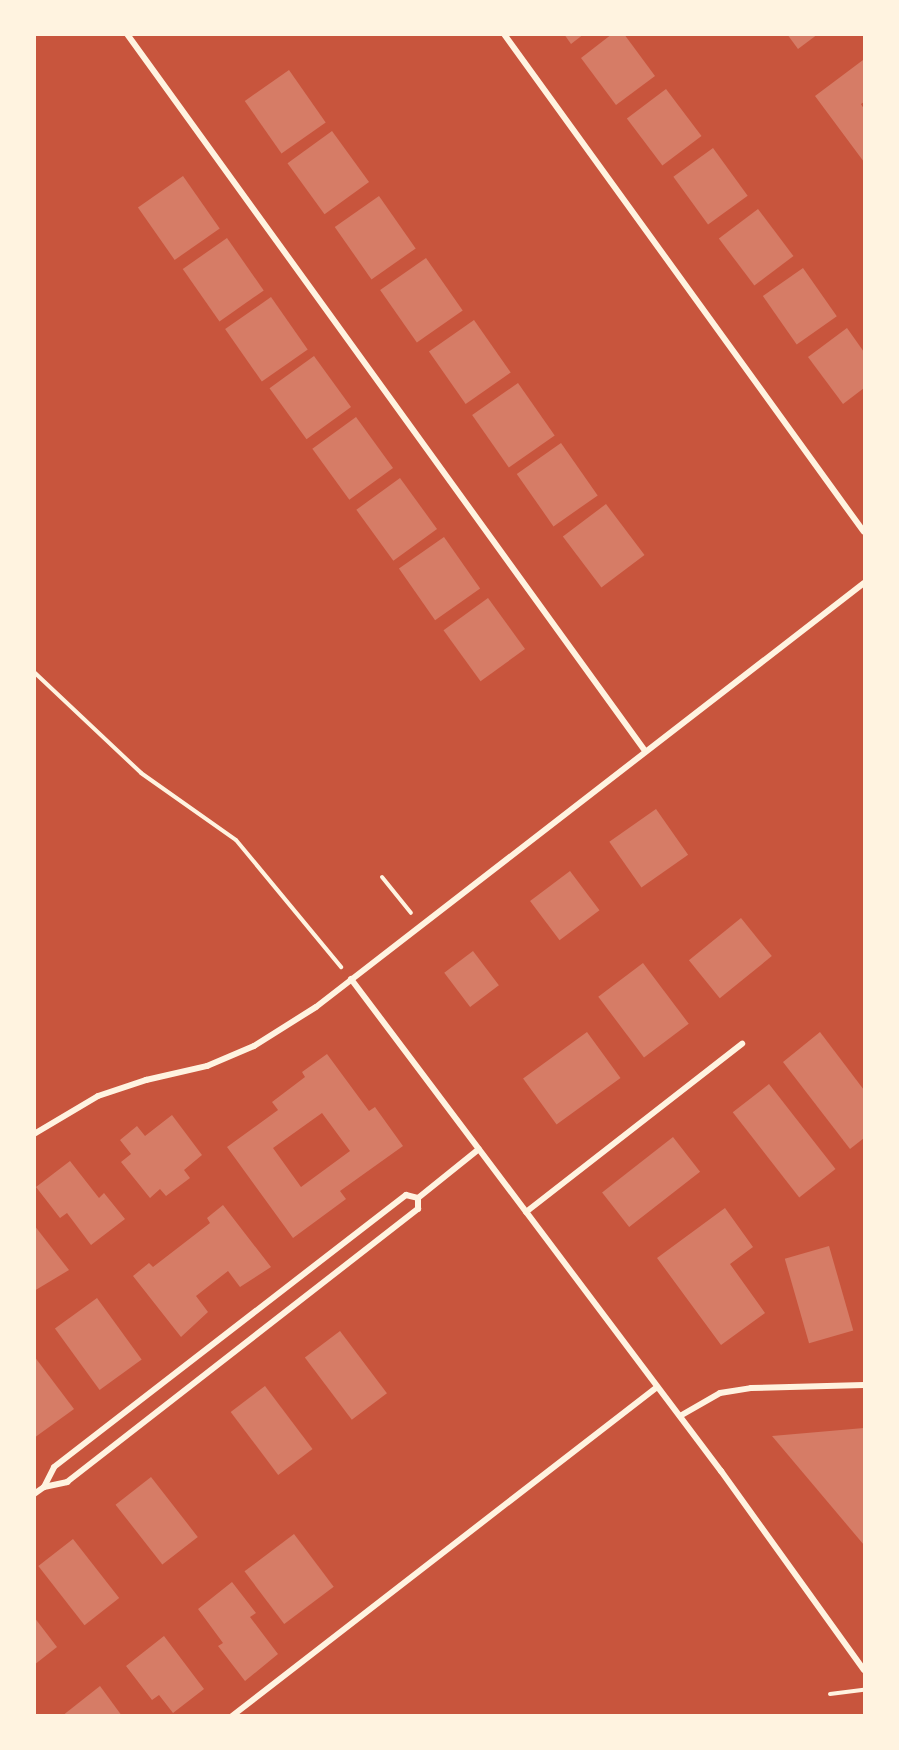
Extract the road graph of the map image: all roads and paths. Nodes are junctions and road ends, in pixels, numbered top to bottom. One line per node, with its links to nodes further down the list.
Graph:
1 (127, 34): 6 (street)
2 (504, 34): 3 (street)
3 (864, 532)
4 (864, 583): 6 (street)
5 (34, 672): 9 (path)
6 (645, 751): 8 (street)
7 (382, 877): 8 (path)
8 (421, 925): 9 (street)
9 (351, 979): 11 (street); 12 (street)
10 (742, 1044): 14 (street)
11 (34, 1134)
12 (479, 1149): 13 (street); 14 (street)
13 (418, 1198): 18 (street); 18 (street)
14 (526, 1212): 16 (street)
15 (864, 1385): 17 (street)
16 (657, 1387): 17 (street); 23 (street)
17 (680, 1416): 20 (street)
18 (44, 1487): 19 (street)
19 (34, 1494)
20 (864, 1670)
21 (864, 1690): 22 (path)
22 (830, 1694)
23 (232, 1716)

